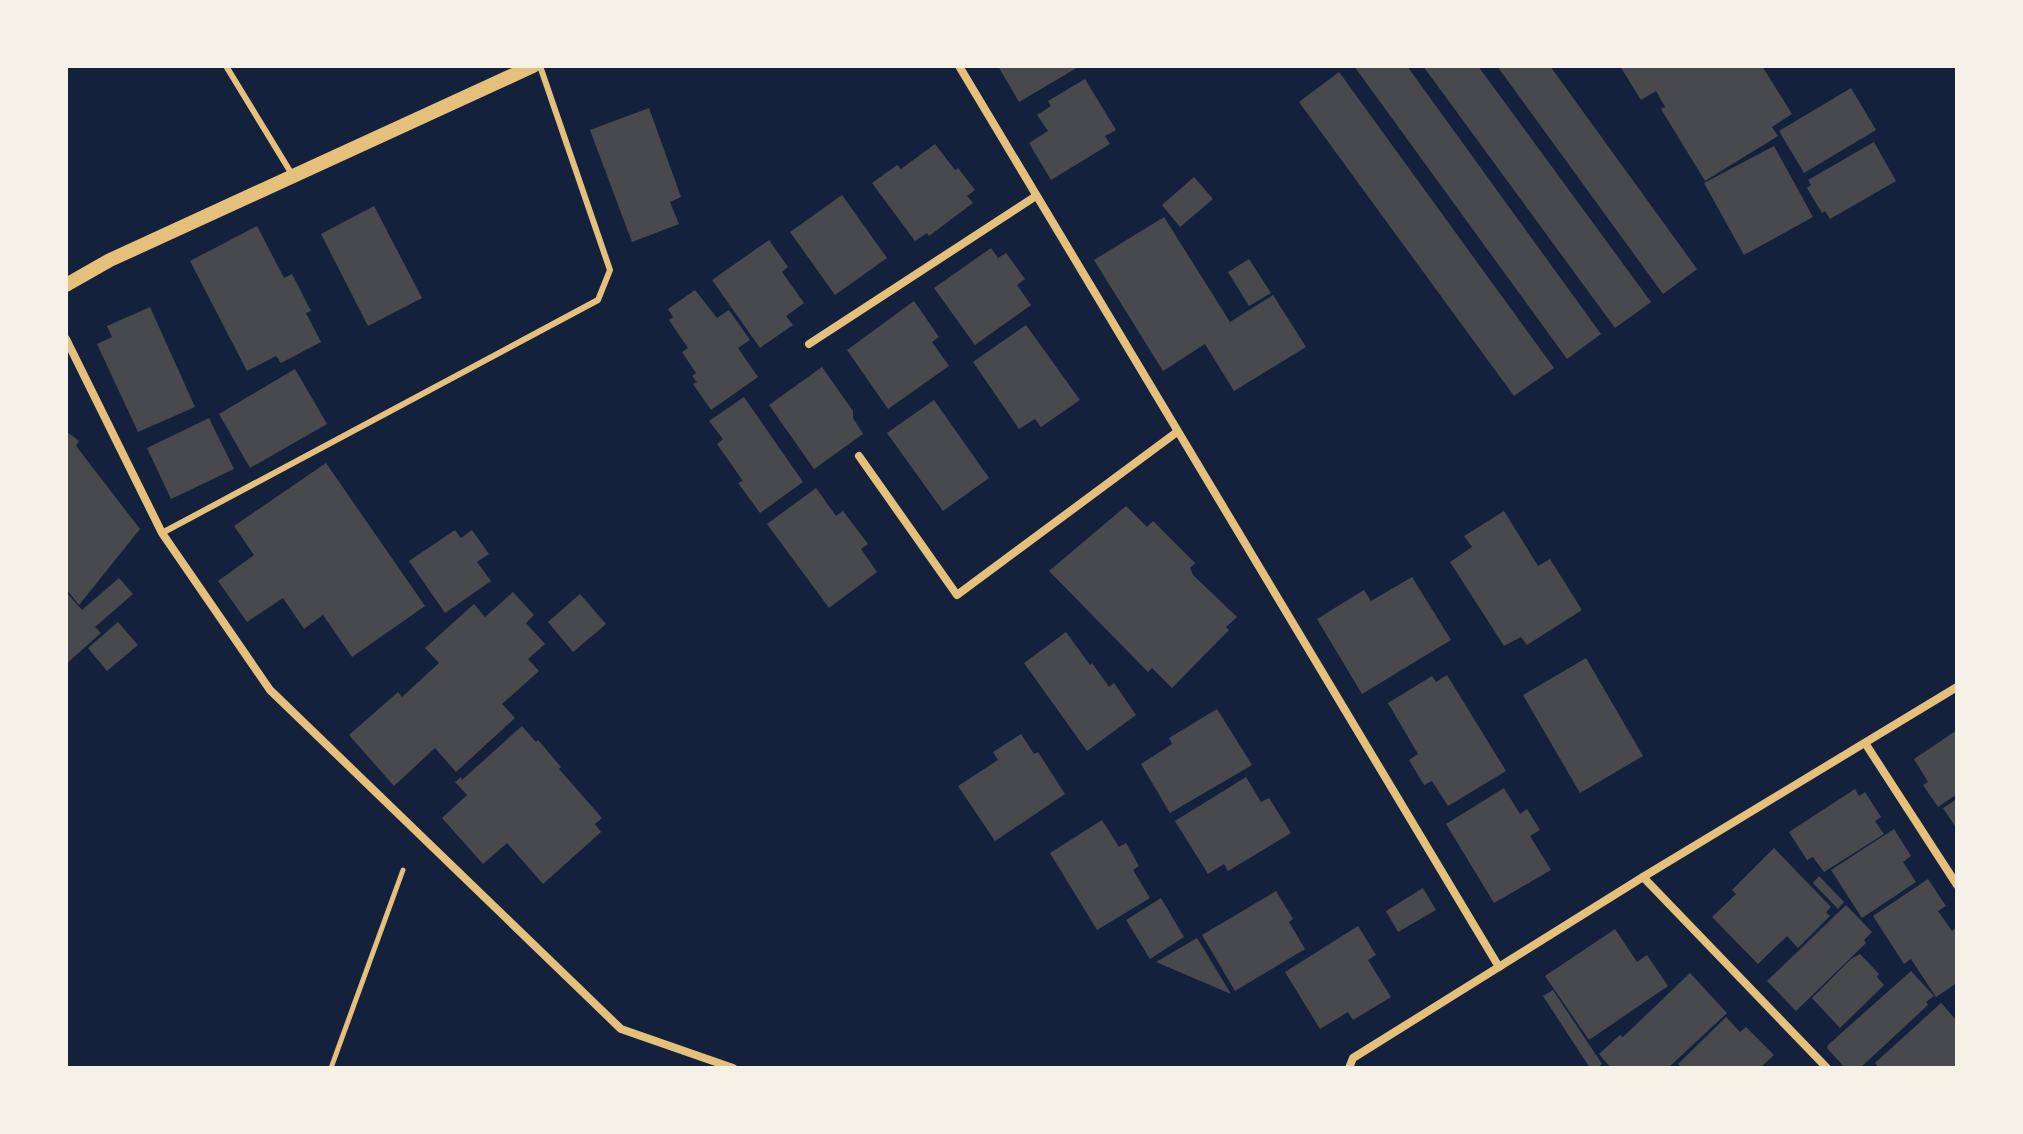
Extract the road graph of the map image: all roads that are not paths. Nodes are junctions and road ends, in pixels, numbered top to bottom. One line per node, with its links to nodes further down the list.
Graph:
1 (226, 66): 5 (lane)
2 (533, 66): 5 (street)
3 (540, 66): 12 (lane)
4 (959, 66): 6 (street)
5 (293, 176): 7 (street)
6 (1036, 196): 9 (street); 10 (street)
7 (66, 285)
8 (66, 339): 12 (street)
9 (809, 344)
10 (1177, 432): 11 (street); 17 (street)
11 (859, 456)
12 (162, 533): 18 (street)
13 (1957, 687): 14 (street)
14 (1865, 743): 15 (street); 16 (street)
15 (1643, 877): 17 (street); 20 (street)
16 (1957, 885)
17 (1499, 967): 19 (street)
18 (733, 1068)
19 (1349, 1068)
20 (1827, 1068)

